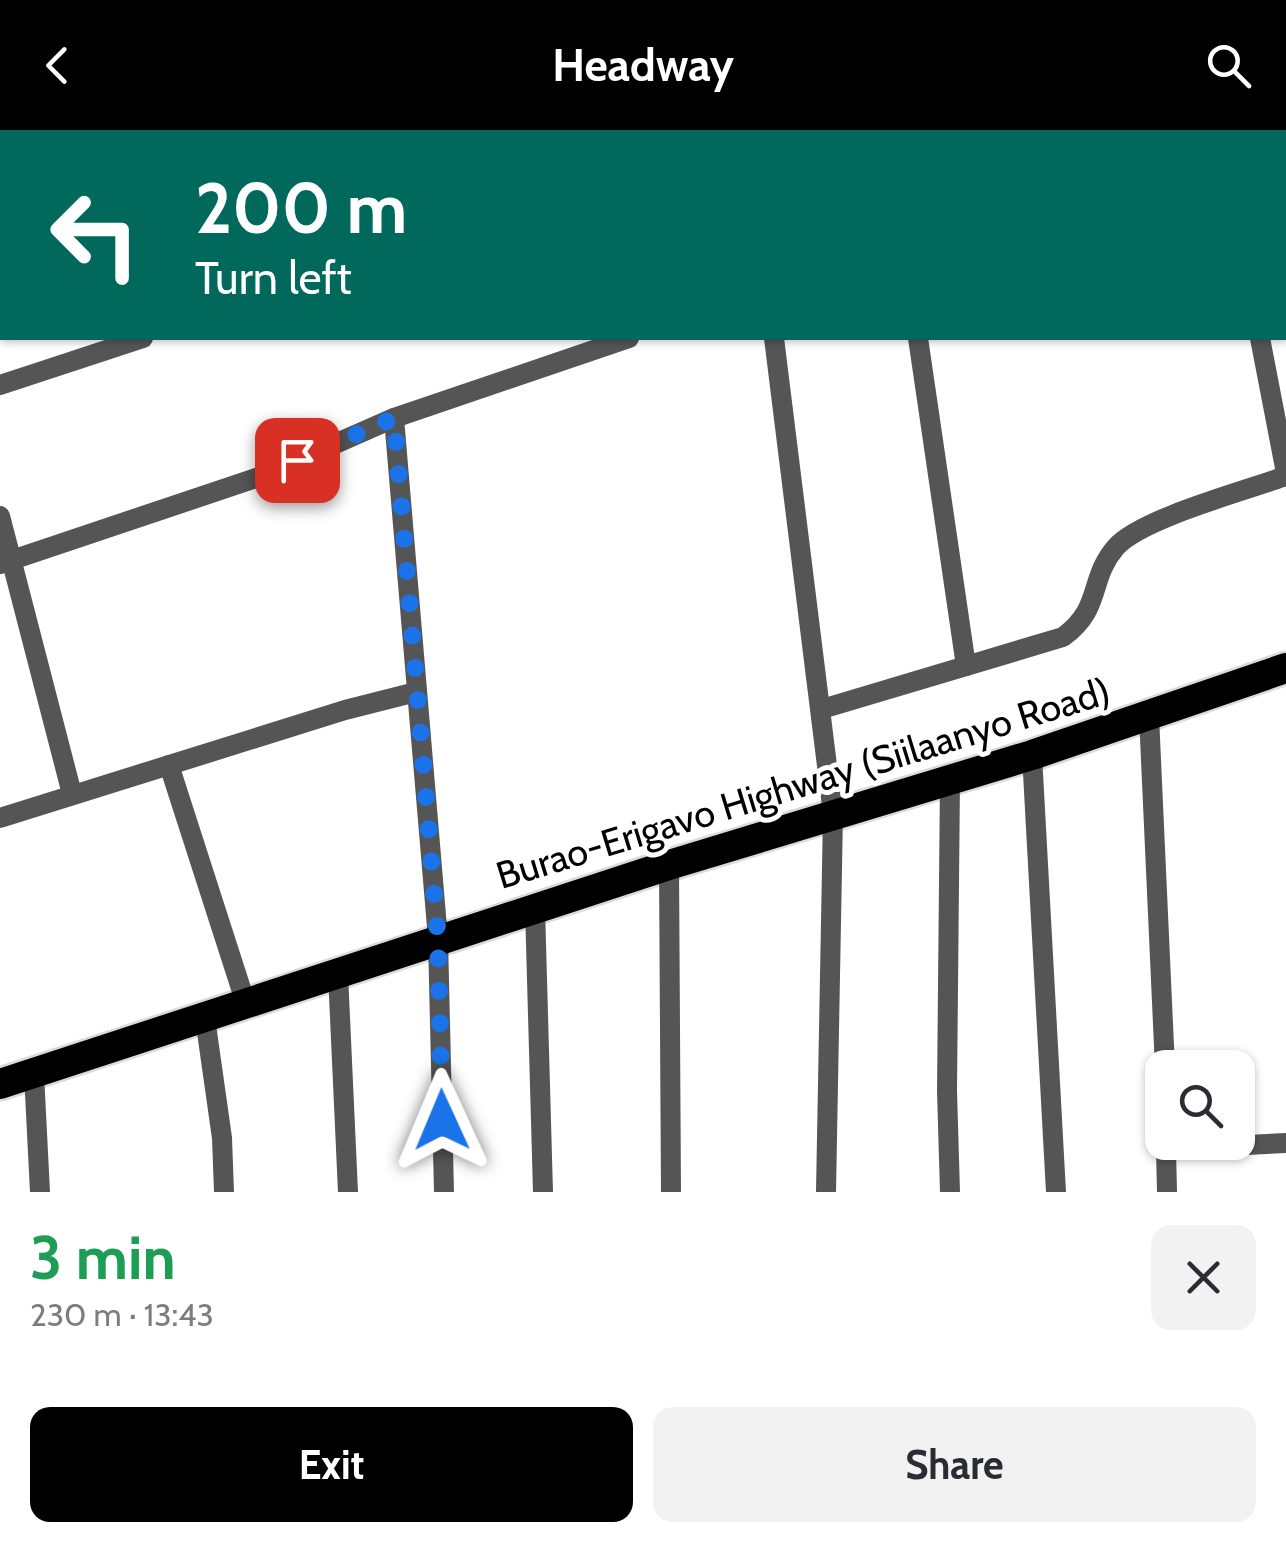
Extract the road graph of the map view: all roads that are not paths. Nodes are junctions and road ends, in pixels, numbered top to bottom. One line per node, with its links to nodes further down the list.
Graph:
1 (137, 340): 6 (street)
2 (623, 340): 7 (street)
3 (774, 340): 14 (street)
4 (918, 340): 11 (street)
5 (1260, 340): 8 (street)
6 (0, 385)
7 (394, 418): 10 (street); 13 (street)
8 (1286, 474): 11 (street)
9 (0, 516): 10 (street)
10 (6, 562): 19 (street)
11 (966, 666): 14 (street)
12 (1286, 668): 15 (highway, Burao-Erigavo Highway (Siilaanyo Road))
13 (416, 692): 17 (street); 24 (street)
14 (822, 709): 20 (street)
15 (1149, 716): 16 (highway, Burao-Erigavo Highway (Siilaanyo Road)); 28 (street)
16 (1032, 755): 18 (highway, Burao-Erigavo Highway (Siilaanyo Road)); 42 (street)
17 (169, 765): 19 (street); 26 (street)
18 (950, 778): 20 (highway, Burao-Erigavo Highway (Siilaanyo Road)); 41 (street)
19 (72, 794): 21 (street)
20 (832, 814): 22 (highway, Burao-Erigavo Highway (Siilaanyo Road)); 40 (street)
21 (0, 818)
22 (669, 865): 23 (highway, Burao-Erigavo Highway (Siilaanyo Road)); 39 (street)
23 (535, 908): 24 (highway, Burao-Erigavo Highway (Siilaanyo Road)); 38 (street)
24 (438, 939): 25 (highway, Burao-Erigavo Highway (Siilaanyo Road)); 37 (street)
25 (338, 974): 26 (highway, Burao-Erigavo Highway (Siilaanyo Road)); 36 (street)
26 (246, 1004): 27 (highway, Burao-Erigavo Highway (Siilaanyo Road))
27 (205, 1018): 29 (highway, Burao-Erigavo Highway (Siilaanyo Road)); 35 (street)
28 (1165, 1050)
29 (34, 1074): 30 (highway, Burao-Erigavo Highway (Siilaanyo Road)); 34 (street)
30 (0, 1084)
31 (1286, 1143): 32 (street)
32 (1255, 1144)
33 (1166, 1160): 43 (street)
34 (40, 1192)
35 (224, 1192)
36 (348, 1192)
37 (444, 1192)
38 (542, 1192)
39 (670, 1192)
40 (826, 1192)
41 (950, 1192)
42 (1056, 1192)
43 (1167, 1192)

